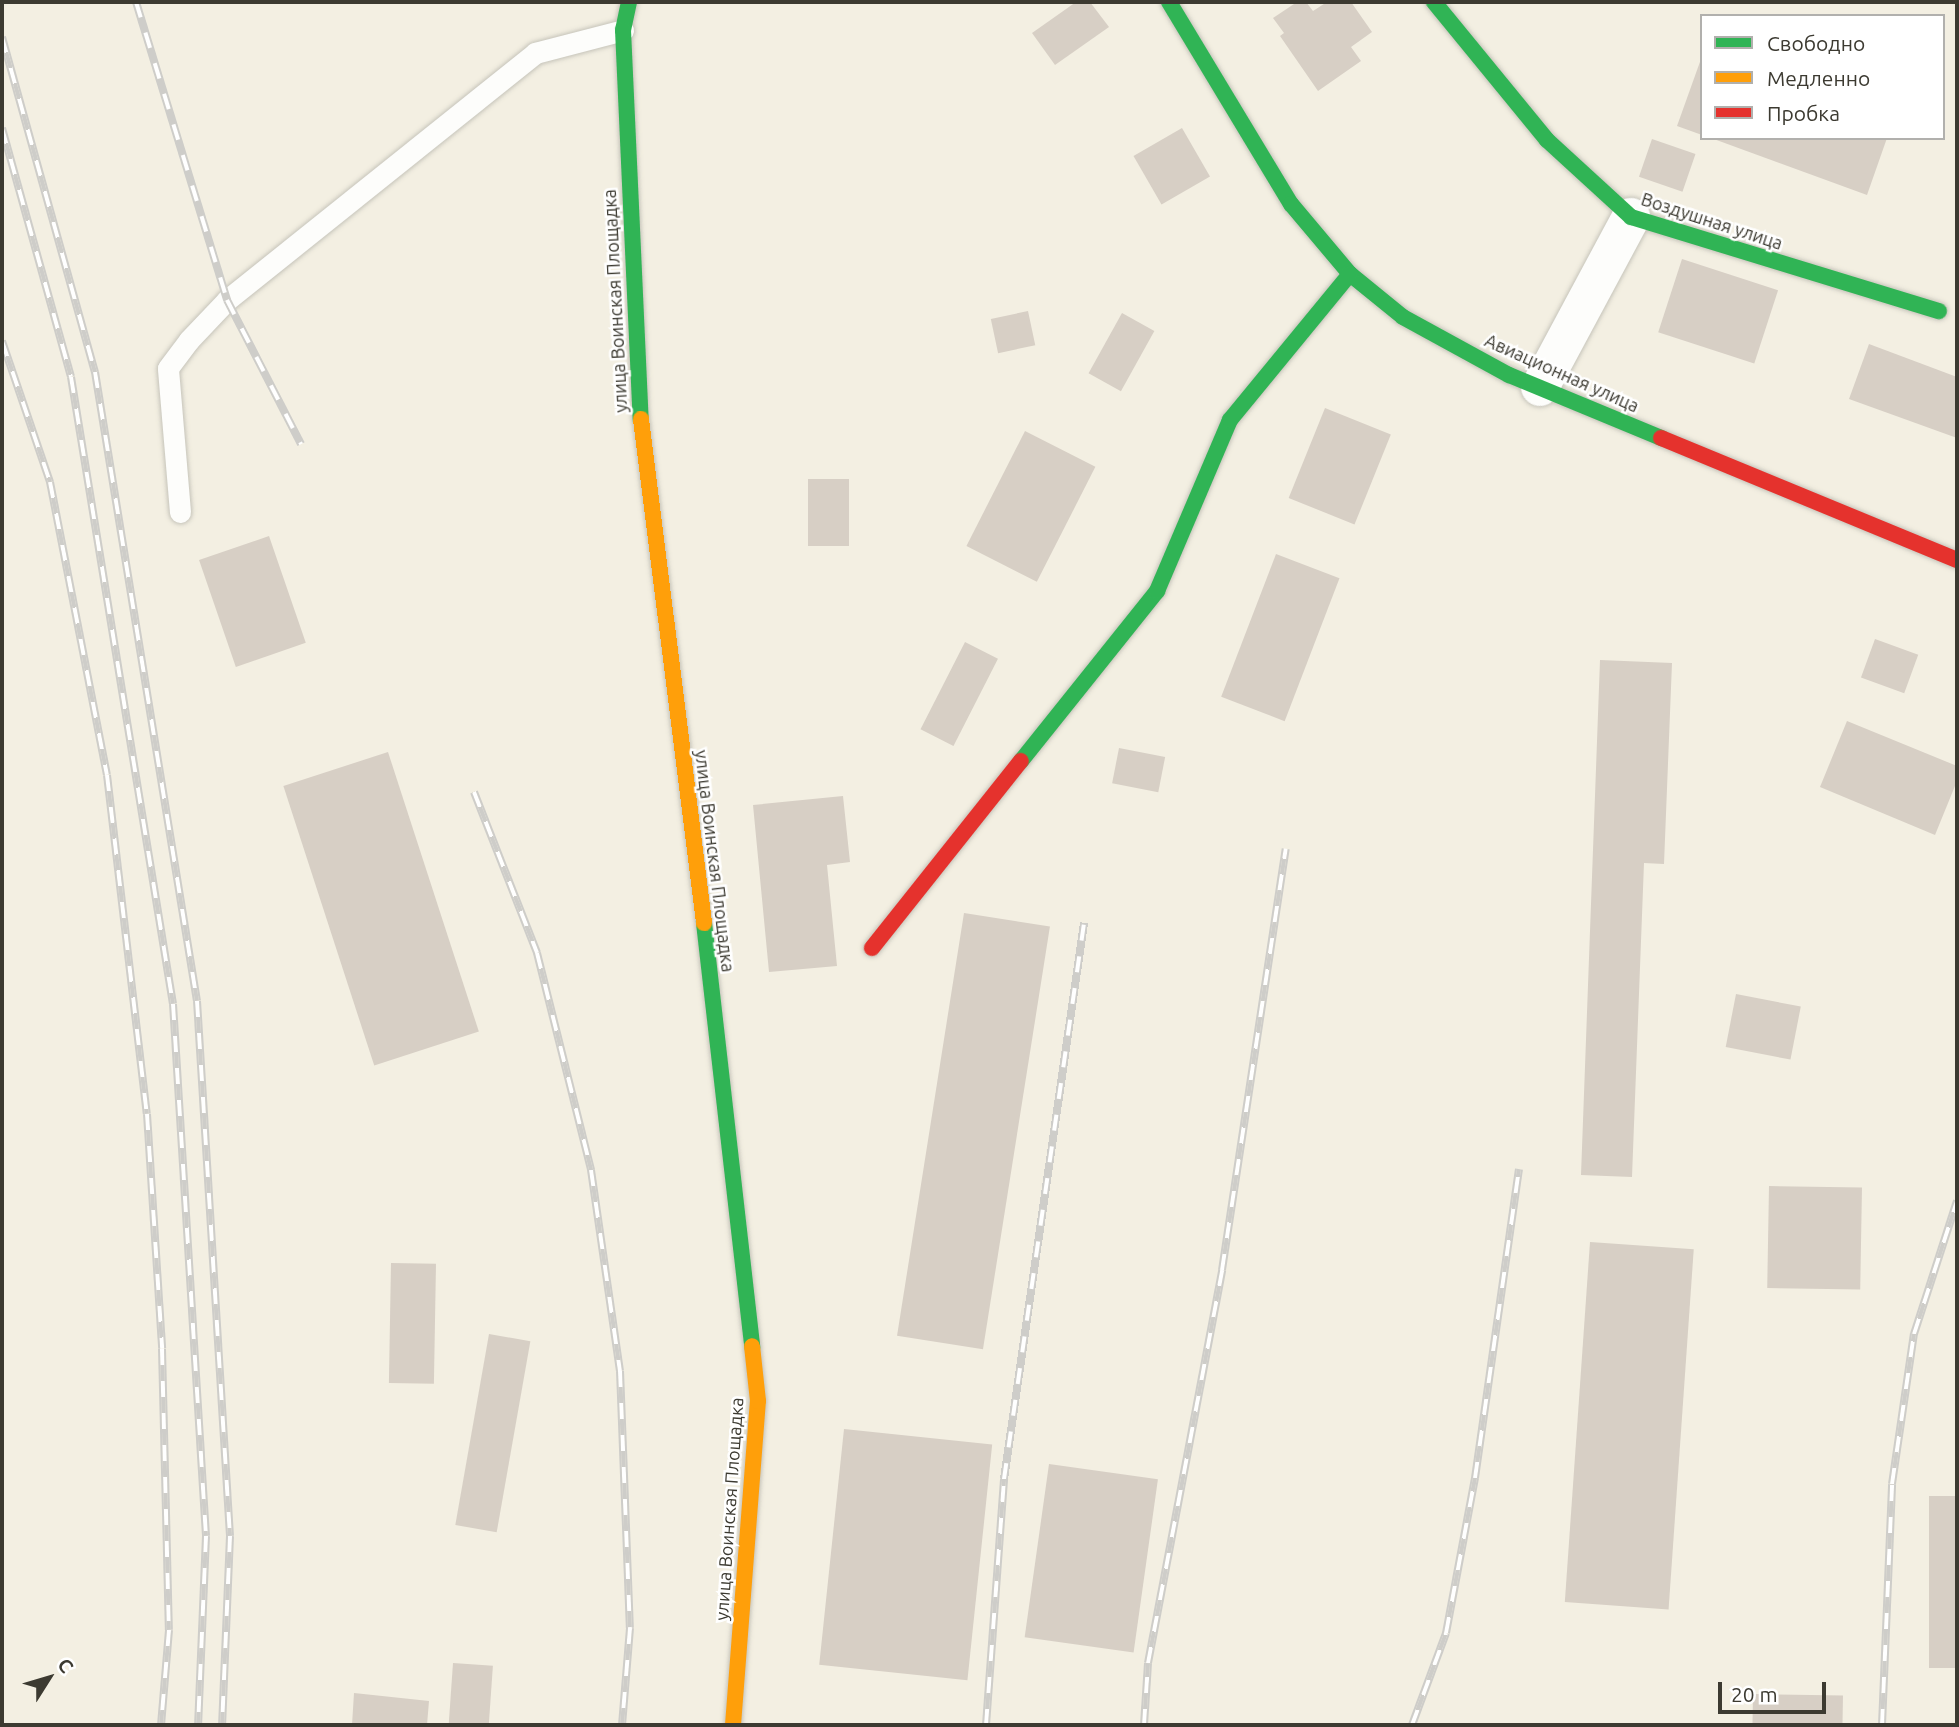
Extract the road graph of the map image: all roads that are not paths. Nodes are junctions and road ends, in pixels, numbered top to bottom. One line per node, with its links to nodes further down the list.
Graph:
1 (629, 2): 4 (street, улица Воинская Площадка)
2 (1169, 2): 6 (street, Авиационная улица)
3 (1434, 2): 5 (street, Воздушная улица)
4 (623, 30): 9 (lane); 12 (street, улица Воинская Площадка)
5 (1631, 217): 7 (street, Воздушная улица); 8 (street)
6 (1350, 274): 8 (street, Авиационная улица); 11 (street)
7 (1939, 311)
8 (1540, 387): 10 (street, Авиационная улица)
9 (180, 512)
10 (1957, 560)
11 (872, 948)
12 (733, 1725)

